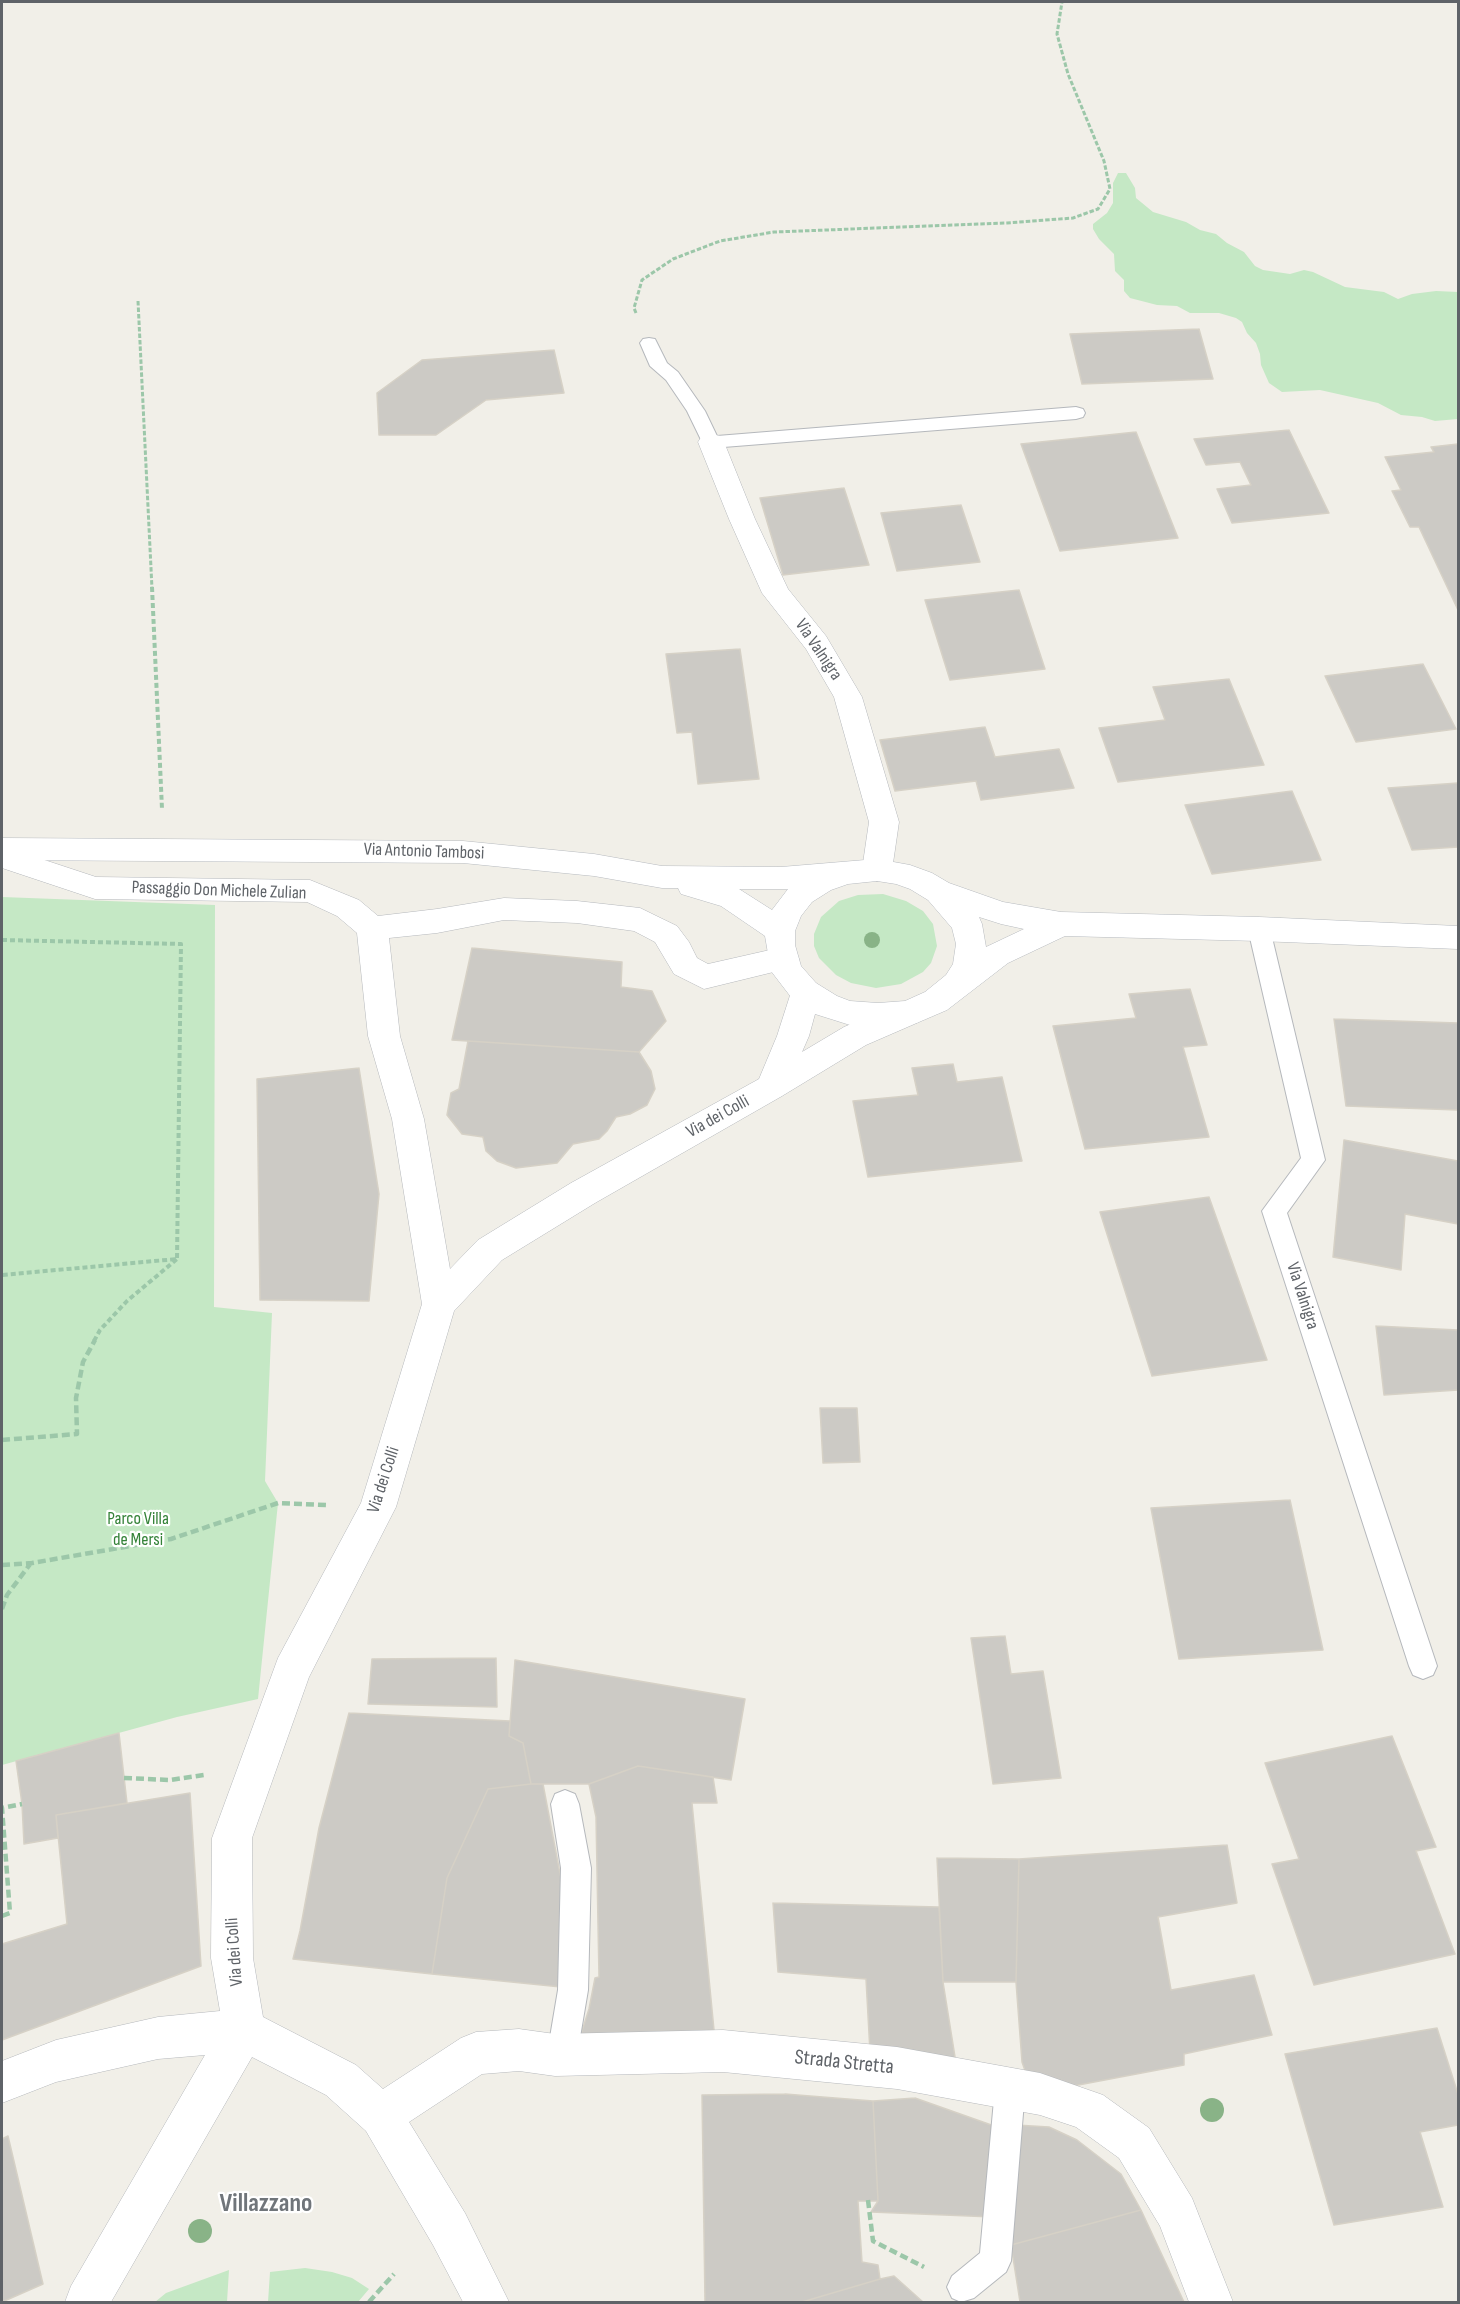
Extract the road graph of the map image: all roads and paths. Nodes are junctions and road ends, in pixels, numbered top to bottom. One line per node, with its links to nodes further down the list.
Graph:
1 (1062, 2): 3 (path)
2 (138, 301): 7 (path)
3 (649, 343): 5 (lane, Via Valnigra)
4 (1076, 413): 5 (lane)
5 (711, 442): 9 (street, Via Valnigra)
6 (2, 849): 7 (street, Via Antonio Tambosi)
7 (163, 849): 11 (street, Via Antonio Tambosi)
8 (2, 857): 14 (street, Passaggio Don Michele Zulian)
9 (877, 870): 10 (street); 12 (street)
10 (846, 873): 11 (street, Via Antonio Tambosi); 18 (street)
11 (662, 877): 18 (street)
12 (939, 892): 13 (street); 19 (street)
13 (1061, 924): 15 (street); 19 (street)
14 (372, 928): 18 (street); 25 (street)
15 (1258, 929): 16 (street); 31 (lane, Via Valnigra)
16 (1458, 938)
17 (2, 940): 23 (path)
18 (782, 945): 20 (street)
19 (957, 983): 21 (street)
20 (806, 992): 21 (street); 22 (street, Via dei Colli)
21 (908, 1012): 22 (street, Via dei Colli)
22 (771, 1087): 25 (street, Via dei Colli)
23 (177, 1259): 24 (path); 26 (path)
24 (2, 1275)
25 (440, 1304): 27 (street, Via dei Colli)
26 (2, 1440)
27 (378, 1507): 28 (path); 37 (street, Via dei Colli)
28 (32, 1563): 29 (path); 30 (path)
29 (2, 1565)
30 (2, 1609)
31 (1423, 1666)
32 (124, 1778): 33 (path)
33 (187, 1778)
34 (22, 1804): 36 (path)
35 (565, 1804): 38 (lane)
36 (2, 1916)
37 (244, 2030): 39 (street); 41 (street); 45 (street)
38 (562, 2055): 40 (street, Strada Stretta); 41 (street, Strada Stretta)
39 (2, 2082)
40 (1010, 2089): 44 (lane); 48 (street, Strada Stretta)
41 (381, 2116): 47 (street)
42 (868, 2200): 44 (path)
43 (394, 2274): 46 (path)
44 (963, 2287)
45 (87, 2302)
46 (369, 2302)
47 (487, 2302)
48 (1211, 2302)

